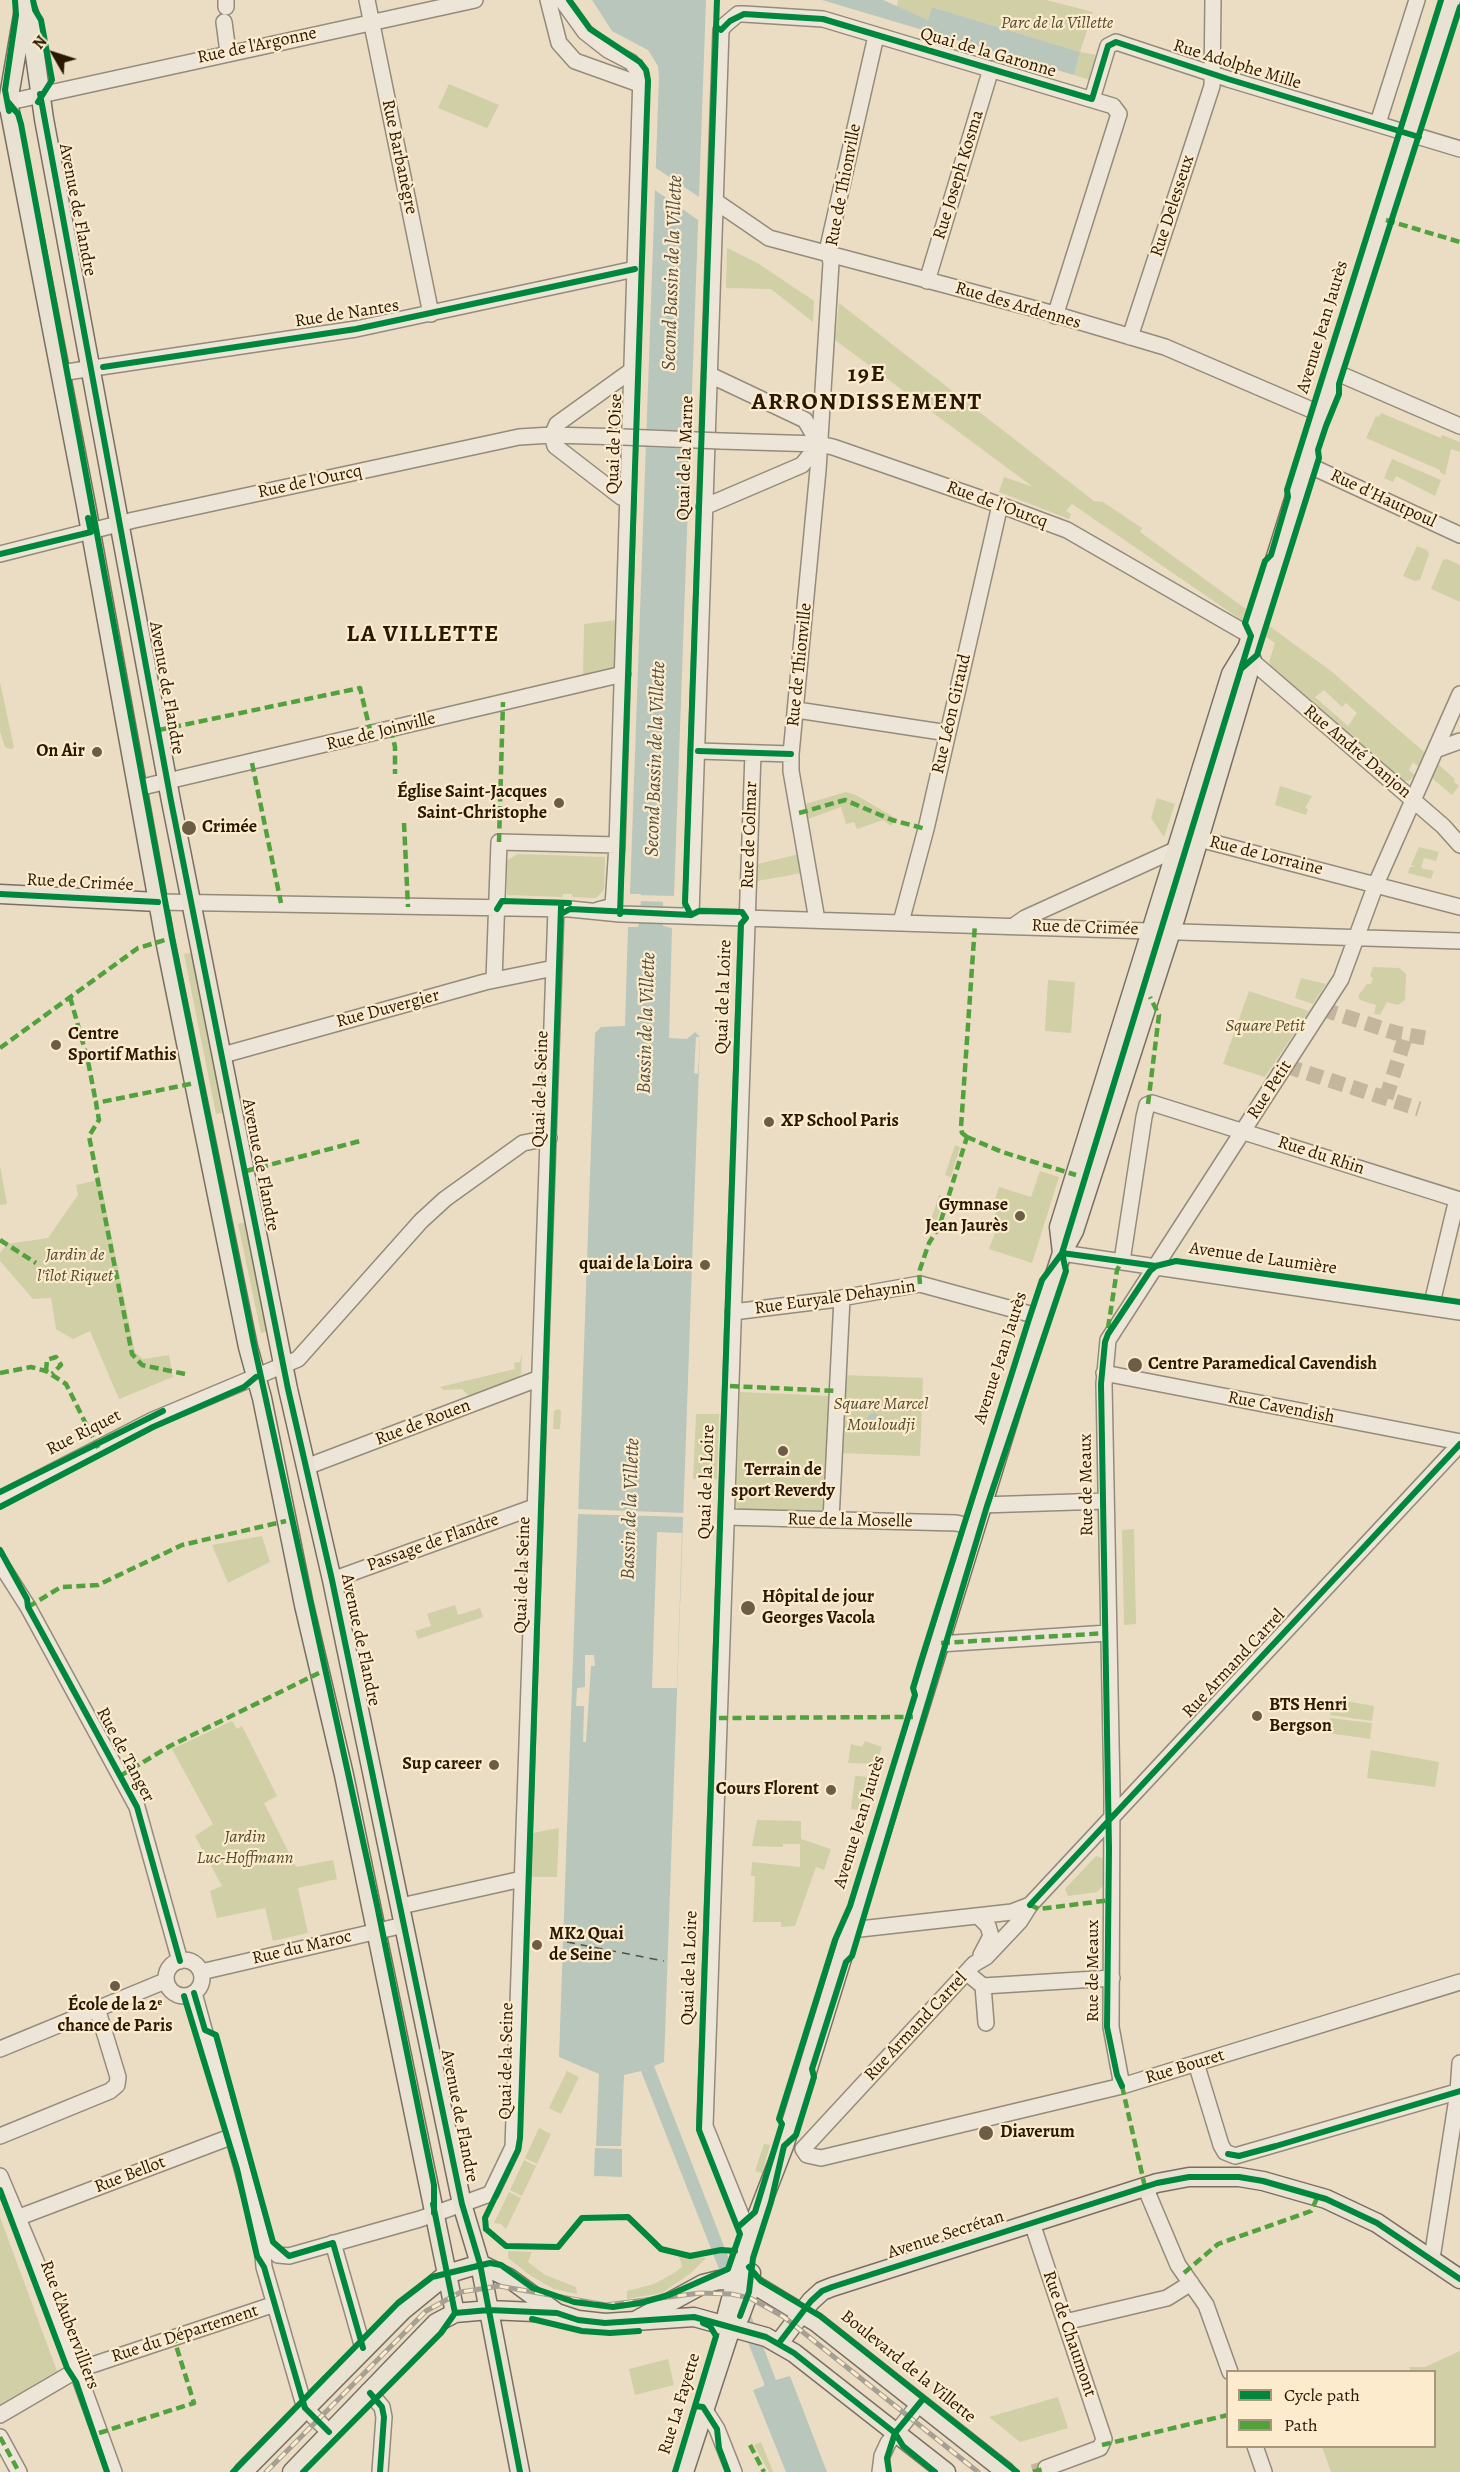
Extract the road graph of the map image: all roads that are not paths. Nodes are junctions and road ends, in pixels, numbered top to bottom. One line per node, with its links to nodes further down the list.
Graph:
1 (366, 0): 10 (street, Rue Barbanègre)
2 (475, 0): 10 (street, Rue de l'Argonne)
3 (548, 0): 16 (street)
4 (562, 0): 16 (street)
5 (1213, 0): 15 (street, Rue Delesseux)
6 (1416, 0): 20 (street)
7 (1451, 0): 21 (main road, Avenue Jean Jaurès)
8 (25, 1): 17 (main road, Avenue de Flandre); 19 (main road, Avenue de Flandre)
9 (225, 10): 13 (street)
10 (371, 21): 13 (street, Rue de l'Argonne); 27 (street, Rue Barbanègre)
11 (721, 30): 12 (street, Quai de la Garonne); 23 (street, Quai de la Marne)
12 (876, 36): 14 (street, Quai de la Garonne); 24 (street, Rue de Thionville)
13 (228, 52): 17 (street, Rue de l'Argonne)
14 (991, 69): 18 (street, Quai de la Garonne); 26 (street, Rue Joseph Kosma)
15 (1213, 74): 18 (street, Rue Adolphe Mille); 20 (street, Rue Adolphe Mille); 29 (street, Rue Delesseux)
16 (642, 85): 25 (street, Quai de l'Oise)
17 (40, 94): 19 (street, Rue de l'Argonne); 30 (main road, Avenue de Flandre)
18 (1092, 99): 28 (street, Quai de la Garonne)
19 (4, 103): 33 (main road, Avenue de Flandre)
20 (1378, 123): 21 (street, Rue Adolphe Mille)
21 (1410, 134): 22 (street, Rue Adolphe Mille); 32 (main road, Avenue Jean Jaurès)
22 (1460, 149)
23 (715, 201): 24 (street, Rue des Ardennes); 34 (street, Quai de la Marne)
24 (830, 255): 26 (street, Rue des Ardennes); 35 (street, Rue de Thionville)
25 (635, 269): 27 (street, Rue de Nantes); 31 (street, Quai de l'Oise)
26 (927, 281): 28 (street, Rue des Ardennes)
27 (431, 314): 30 (street, Rue de Nantes)
28 (1055, 316): 29 (street, Rue des Ardennes)
29 (1130, 337): 36 (street, Rue des Ardennes)
30 (92, 367): 33 (street, Rue de Nantes); 45 (main road, Avenue de Flandre)
31 (632, 370): 39 (street); 42 (street, Quai de l'Oise)
32 (1335, 372): 36 (main road, Avenue Jean Jaurès); 38 (street)
33 (60, 373): 46 (main road, Avenue de Flandre)
34 (710, 375): 37 (street); 44 (street, Quai de la Marne)
35 (822, 408): 37 (street); 40 (street, Rue de Thionville)
36 (1322, 414): 41 (main road, Avenue Jean Jaurès)
37 (805, 420): 40 (street)
38 (1460, 426)
39 (552, 435): 40 (street, Rue de l'Ourcq, bridge); 42 (street); 45 (street, Rue de l'Ourcq)
40 (819, 444): 43 (street, Rue de l'Ourcq); 44 (street); 52 (street, Rue de Thionville)
41 (1306, 464): 47 (street, Rue d'Hautpoul); 49 (main road, Avenue Jean Jaurès)
42 (628, 499): 50 (street, Quai de l'Oise)
43 (1000, 505): 49 (street, Rue de l'Ourcq); 53 (street, Rue Léon Giraud)
44 (704, 507): 56 (street, Quai de la Marne)
45 (122, 525): 46 (street, Rue de l'Ourcq); 59 (main road, Avenue de Flandre)
46 (91, 532): 48 (street, Rue de l'Ourcq); 60 (main road, Avenue de Flandre)
47 (1460, 535)
48 (0, 554)
49 (1250, 648): 61 (street, Rue André Danjon); 62 (main road, Avenue Jean Jaurès); 65 (main road, Avenue Jean Jaurès)
50 (623, 674): 59 (street, Rue de Joinville); 63 (street, Quai de l'Oise)
51 (1460, 694): 55 (street, Rue Petit)
52 (797, 710): 53 (street); 58 (street, Rue de Thionville)
53 (948, 733): 77 (street, Rue Léon Giraud)
54 (1460, 741): 55 (street)
55 (1438, 749): 61 (street, Rue Petit)
56 (698, 751): 57 (street); 74 (street, Quai de la Marne)
57 (753, 753): 58 (street); 75 (street, Rue de Colmar)
58 (791, 754): 76 (street, Rue de Thionville)
59 (168, 782): 60 (street, Rue de Joinville); 69 (main road, Avenue de Flandre)
60 (138, 788): 68 (main road, Avenue de Flandre)
61 (1414, 800): 64 (street, Rue André Danjon); 66 (street, Rue Petit)
62 (1199, 839): 65 (street, Rue de Lorraine); 66 (street, Rue de Lorraine); 79 (main road, Avenue Jean Jaurès)
63 (617, 845): 71 (street); 73 (street, Quai de l'Oise)
64 (1460, 845)
65 (1177, 846): 78 (street, Rue de Lorraine); 80 (main road, Avenue Jean Jaurès)
66 (1376, 885): 70 (street, Rue de Lorraine); 81 (street, Rue Petit)
67 (0, 894): 68 (main road, Rue de Crimée)
68 (158, 902): 69 (street, Rue de Crimée); 100 (main road, Avenue de Flandre)
69 (191, 903): 71 (street, Rue de Crimée); 85 (main road, Avenue de Flandre)
70 (1460, 907)
71 (497, 909): 72 (street, Rue de Crimée); 84 (street)
72 (556, 909): 73 (street, Rue de Crimée); 83 (street, Quai de la Seine)
73 (595, 910): 74 (street, Rue de Crimée)
74 (691, 915): 75 (street, Rue de Crimée)
75 (747, 918): 76 (street, Rue de Crimée); 94 (street, Quai de la Loire)
76 (817, 920): 77 (street, Rue de Crimée)
77 (901, 922): 78 (street, Rue de Crimée)
78 (1015, 925): 80 (street, Rue de Crimée)
79 (1171, 930): 80 (street, Rue de Crimée); 81 (street, Rue de Crimée); 89 (main road, Avenue Jean Jaurès)
80 (1152, 931): 89 (main road, Avenue Jean Jaurès)
81 (1355, 938): 82 (street, Rue de Crimée); 86 (street, Rue Petit)
82 (1460, 941)
83 (554, 968): 84 (street, Rue Duvergier); 87 (street, Quai de la Seine)
84 (494, 980): 85 (street, Rue Duvergier)
85 (223, 1055): 98 (main road, Avenue de Flandre)
86 (1244, 1131): 88 (street, Rue du Rhin); 90 (street, Rue du Rhin); 91 (street, Rue Petit)
87 (549, 1138): 98 (street, Rue Riquet); 101 (street, Quai de la Seine)
88 (1458, 1200): 93 (street)
89 (1062, 1253): 90 (street, Avenue de Laumière); 96 (main road, Avenue Jean Jaurès)
90 (1122, 1261): 91 (street, Avenue de Laumière)
91 (1156, 1266): 93 (street, Avenue de Laumière); 97 (street, Rue Petit)
92 (842, 1298): 94 (street, Rue Euryale Dehaynin); 96 (street, Rue Euryale Dehaynin); 109 (street)
93 (1431, 1307): 95 (street, Avenue de Laumière)
94 (733, 1312): 108 (street, Quai de la Loire)
95 (1460, 1312)
96 (1041, 1317): 106 (main road, Avenue Jean Jaurès)
97 (1108, 1340): 99 (street, Rue de Meaux)
98 (284, 1365): 100 (street, Rue Riquet); 103 (main road, Avenue de Flandre)
99 (1104, 1373): 102 (street, Rue Cavendish); 105 (street, Rue de Meaux)
100 (256, 1377): 104 (street, Rue Riquet); 122 (main road, Avenue de Flandre)
101 (540, 1378): 103 (street, Rue de Rouen); 107 (street, Quai de la Seine)
102 (1460, 1443): 115 (street, Rue Armand Carrel)
103 (306, 1467): 112 (main road, Avenue de Flandre)
104 (0, 1499)
105 (1106, 1501): 106 (street); 113 (street, Rue de Meaux)
106 (981, 1505): 110 (main road, Avenue Jean Jaurès)
107 (534, 1507): 112 (street, Passage de Flandre); 116 (street, Quai de la Seine)
108 (726, 1517): 109 (street, Rue de la Moselle); 148 (street, Quai de la Loire)
109 (831, 1520): 110 (street, Rue de la Moselle)
110 (974, 1527): 114 (main road, Avenue Jean Jaurès)
111 (0, 1563): 123 (street, Rue de Tanger)
112 (332, 1580): 118 (main road, Avenue de Flandre)
113 (1108, 1633): 114 (street); 115 (street, Rue de Meaux)
114 (939, 1644): 121 (main road, Avenue Jean Jaurès)
115 (1112, 1818): 117 (street, Rue Armand Carrel); 126 (street, Rue de Meaux)
116 (522, 1879): 118 (street); 144 (street, Quai de la Seine)
117 (1030, 1905): 119 (street); 124 (street, Rue Armand Carrel)
118 (400, 1906): 120 (main road, Avenue de Flandre)
119 (979, 1917): 121 (street); 124 (street)
120 (404, 1924): 122 (street, Rue du Maroc); 144 (main road, Avenue de Flandre)
121 (851, 1930): 140 (main road, Avenue Jean Jaurès)
122 (377, 1931): 125 (street, Rue du Maroc); 145 (main road, Avenue de Flandre)
123 (180, 1961): 125 (street); 127 (street)
124 (970, 1968): 129 (street); 141 (street, Rue Armand Carrel)
125 (201, 1972): 130 (street)
126 (1112, 1978): 129 (street); 136 (street, Rue de Meaux)
127 (165, 1981): 130 (street); 131 (street)
128 (1460, 1982): 135 (street, Rue Bouret)
129 (983, 1986): 132 (street)
130 (194, 1993): 139 (street)
131 (97, 2008): 133 (street); 138 (street)
132 (986, 2024)
133 (0, 2049)
134 (1460, 2062): 137 (street)
135 (1196, 2063): 136 (street, Rue Bouret); 137 (street)
136 (1122, 2086): 141 (street, Rue Bouret)
137 (1459, 2092): 151 (street)
138 (0, 2136)
139 (233, 2136): 146 (street, Rue Bellot); 149 (street)
140 (784, 2146): 141 (street); 148 (main road, Avenue Jean Jaurès); 155 (main road, Avenue Jean Jaurès)
141 (803, 2149)
142 (0, 2176): 146 (street, Rue d'Aubervilliers)
143 (1145, 2187): 147 (main road, Avenue Secrétan); 151 (main road, Avenue Secrétan); 156 (street)
144 (462, 2204): 145 (street, Quai de la Seine); 152 (main road, Avenue de Flandre)
145 (434, 2213): 150 (street, Quai de la Seine); 153 (main road, Avenue de Flandre)
146 (17, 2218): 167 (street, Rue d'Aubervilliers)
147 (1032, 2223): 161 (main road, Avenue Secrétan); 163 (street, Rue de Chaumont)
148 (749, 2235): 155 (main road, Avenue Jean Jaurès)
149 (262, 2241): 150 (street, Quai de la Seine); 157 (street)
150 (333, 2243): 166 (street)
151 (1432, 2259): 154 (main road, Avenue Secrétan)
152 (480, 2264): 153 (main road); 158 (main road, Avenue de Flandre); 160 (main road)
153 (447, 2274): 159 (main road, Avenue de Flandre); 166 (main road)
154 (1460, 2279)
155 (743, 2281): 161 (main road, Boulevard de la Villette); 162 (main road); 164 (main road, Rue La Fayette)
156 (1191, 2283): 163 (street); 168 (street)
157 (275, 2304): 167 (street, Rue du Département); 172 (street)
158 (489, 2310): 159 (main road); 160 (main road); 184 (main road, Avenue de Flandre)
159 (455, 2313): 169 (main road)
160 (557, 2313): 162 (main road)
161 (801, 2313): 165 (main road, Avenue Secrétan); 170 (main road, Boulevard de la Villette)
162 (632, 2322): 164 (main road)
163 (1065, 2322): 178 (street, Rue de Chaumont)
164 (731, 2328): 165 (main road); 171 (main road, Rue La Fayette)
165 (779, 2343): 175 (main road)
166 (363, 2348): 172 (main road)
167 (77, 2370): 173 (street, Rue du Département); 180 (street, Rue d'Aubervilliers)
168 (1229, 2370)
169 (368, 2391): 174 (main road); 183 (street)
170 (919, 2404): 175 (street); 189 (main road, Boulevard de la Villette)
171 (703, 2407): 185 (main road, Rue La Fayette); 186 (street)
172 (305, 2408): 174 (street); 181 (main road)
173 (0, 2415)
174 (329, 2432): 182 (main road)
175 (895, 2433): 187 (street); 188 (main road)
176 (0, 2437): 179 (street)
177 (1257, 2448): 190 (street)
178 (1046, 2468)
179 (20, 2472)
180 (114, 2472)
181 (243, 2472)
182 (292, 2472)
183 (380, 2472)
184 (520, 2472)
185 (684, 2472)
186 (734, 2472)
187 (880, 2472)
188 (946, 2472)
189 (1006, 2472)
190 (1264, 2472)

